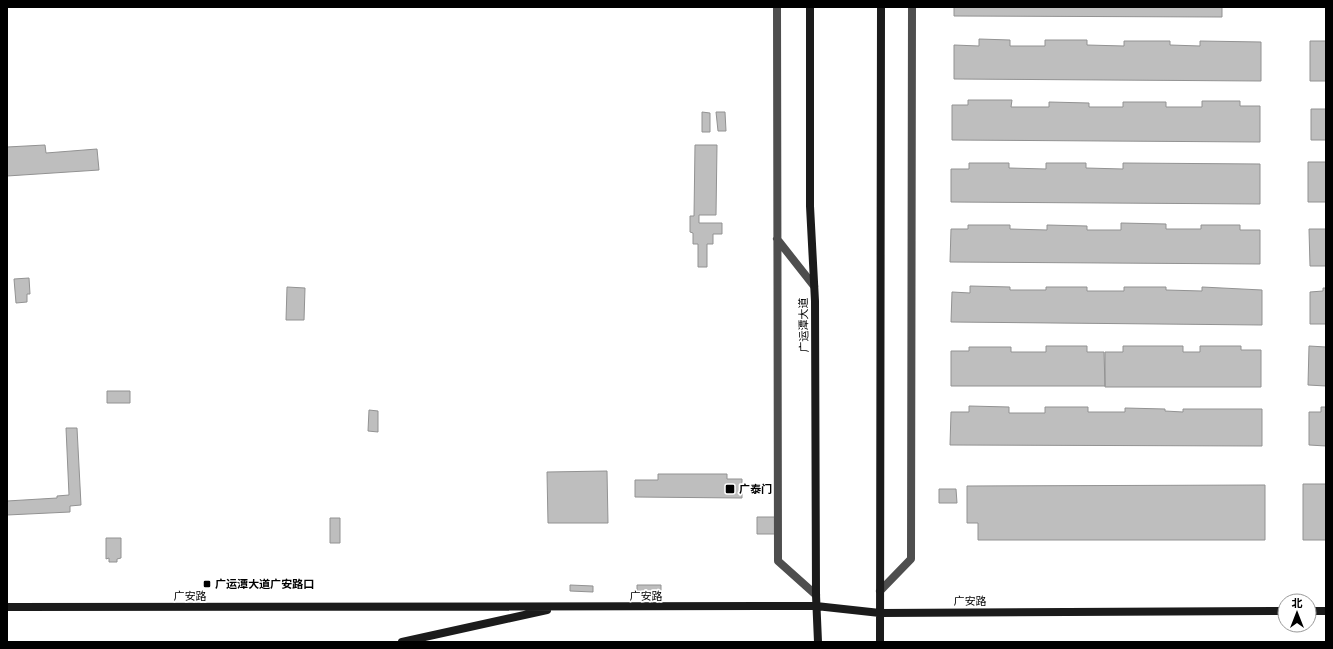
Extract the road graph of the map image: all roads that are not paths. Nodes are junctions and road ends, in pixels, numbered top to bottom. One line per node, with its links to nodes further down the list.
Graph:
1 (777, 7): 5 (street)
2 (810, 7): 6 (main road, 广运潭大道)
3 (881, 7): 7 (main road)
4 (912, 7): 7 (street)
5 (777, 239): 6 (street); 8 (street)
6 (814, 286): 8 (main road, 广运潭大道)
7 (880, 591): 13 (main road)
8 (816, 595): 9 (main road, 广运潭大道)
9 (816, 606): 11 (main road, 广安路); 13 (main road, 广安路); 15 (main road, 广运潭大道)
10 (7, 607): 11 (main road, 广安路)
11 (563, 607): 14 (main road)
12 (1277, 611): 13 (main road, 广安路)
13 (880, 613): 16 (main road)
14 (402, 642)
15 (818, 642)
16 (880, 642)

